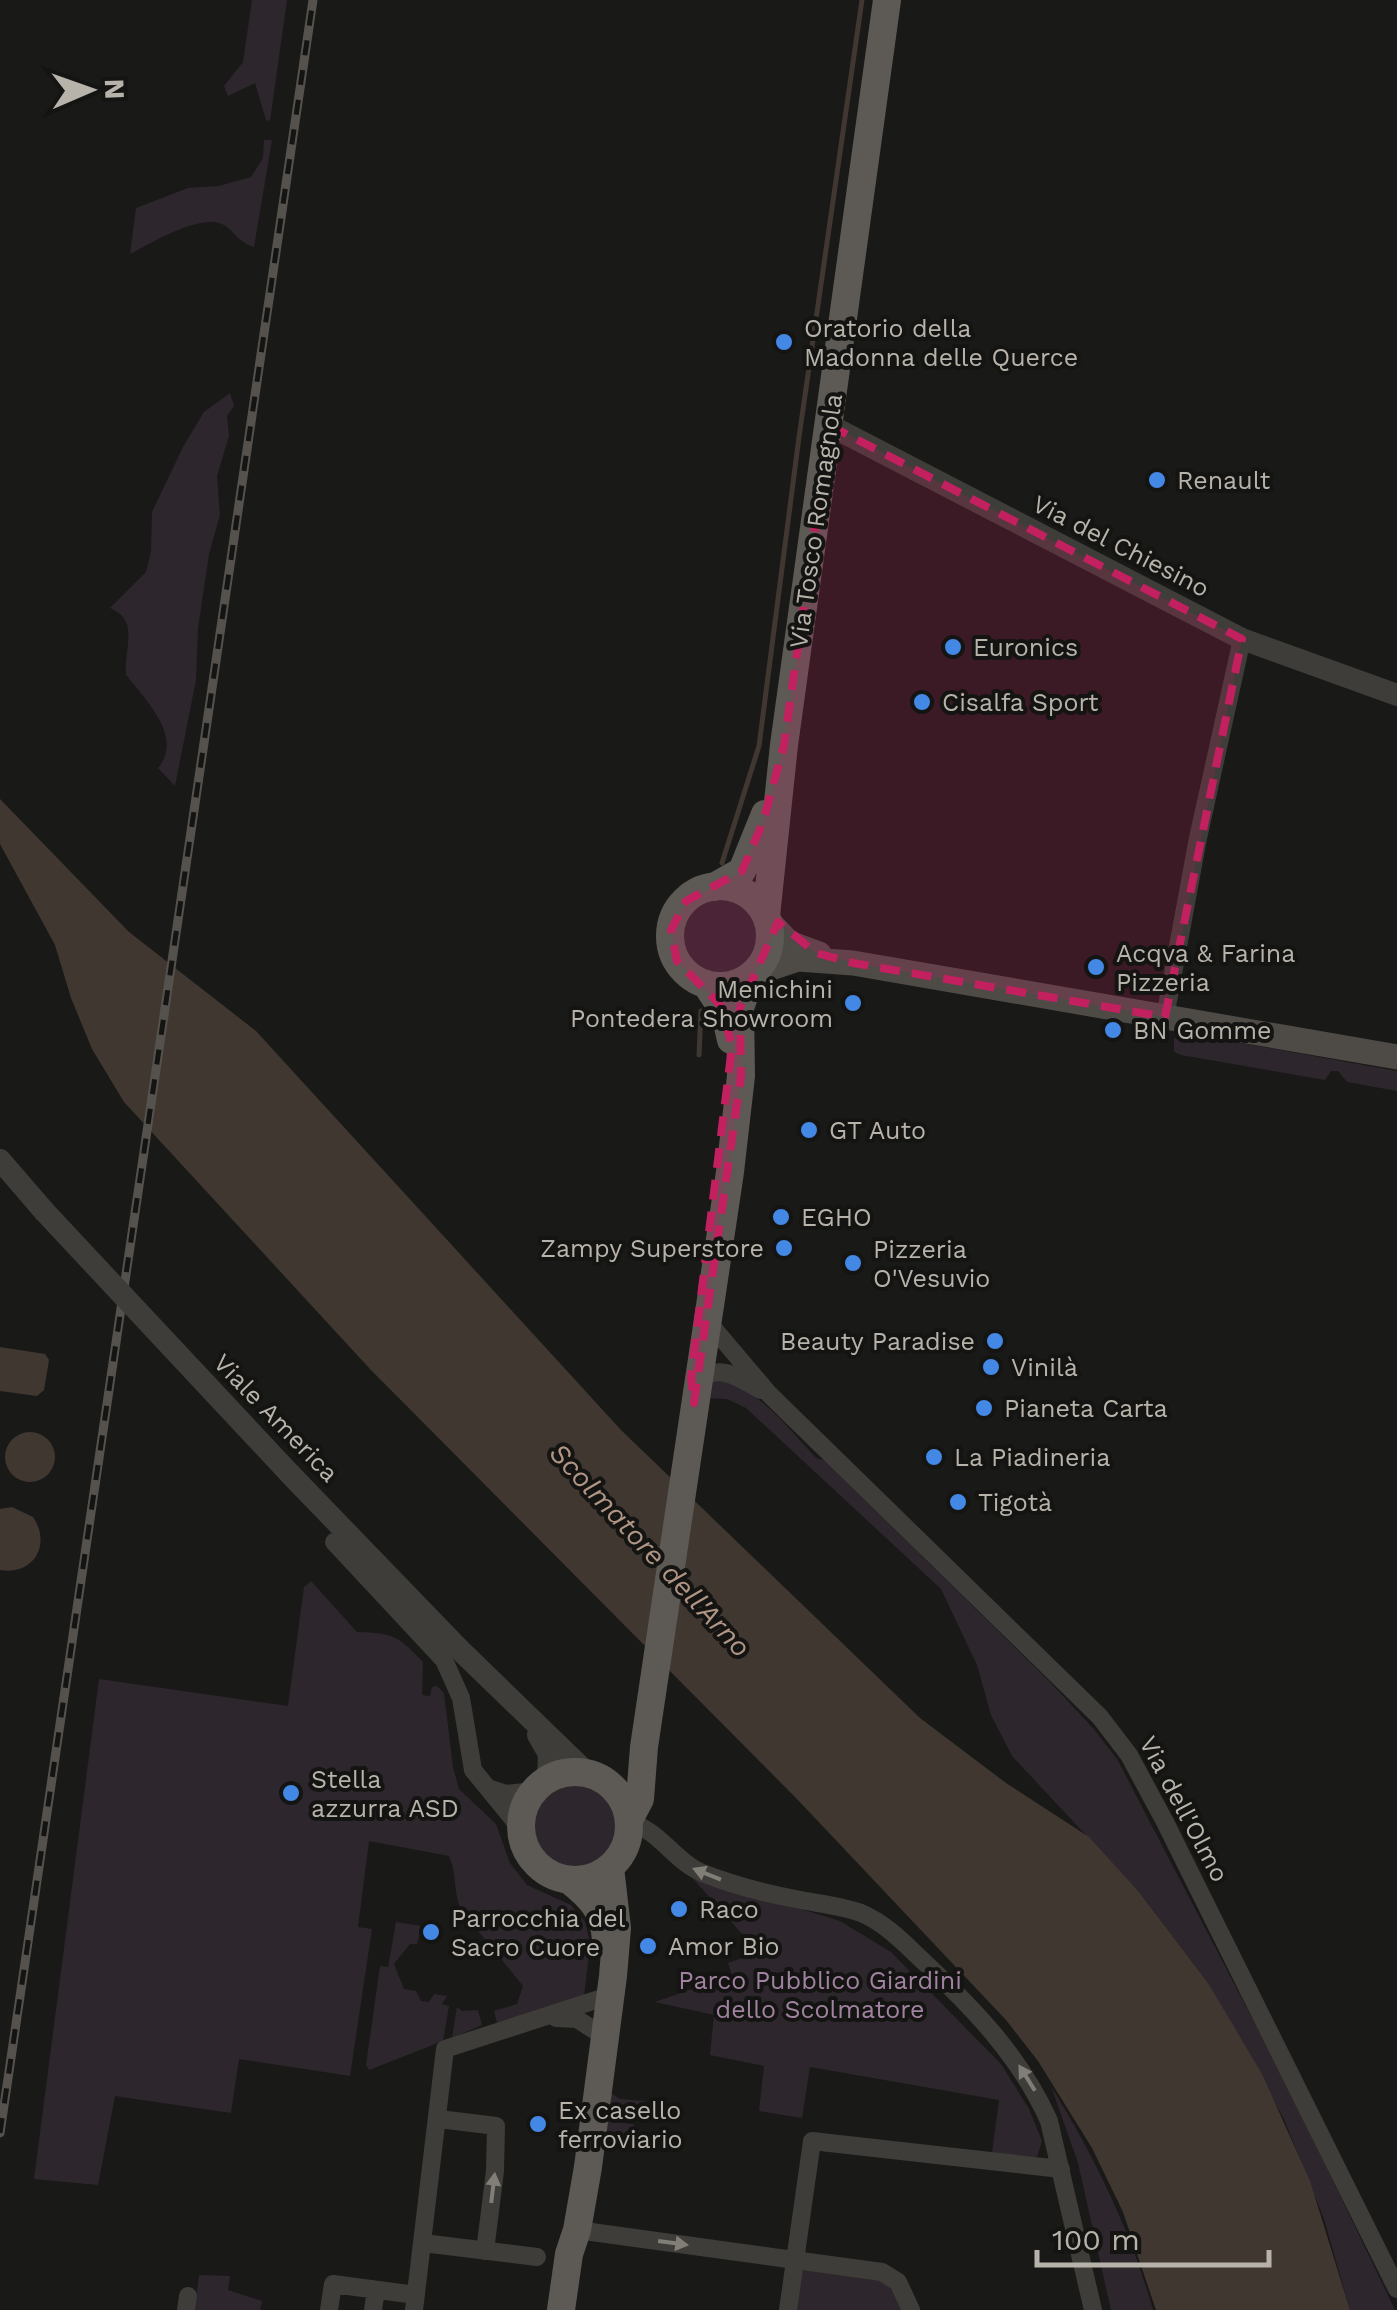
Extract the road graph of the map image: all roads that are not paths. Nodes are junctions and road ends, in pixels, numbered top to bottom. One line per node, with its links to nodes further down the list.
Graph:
1 (888, 0): 2 (main road, Via Tosco Romagnola)
2 (830, 425): 3 (street, Via del Chiesino); 5 (main road, Via Tosco Romagnola)
3 (1242, 638): 4 (street, Via del Chiesino); 13 (street)
4 (1397, 695)
5 (784, 745): 6 (main road, Via Tosco Romagnola); 7 (main road, Via Tosco Romagnola)
6 (770, 873): 8 (main road, Via Tosco Romagnola); 9 (main road)
7 (714, 887): 8 (main road); 12 (main road)
8 (767, 918): 9 (main road); 11 (main road)
9 (816, 953): 10 (main road)
10 (853, 963): 11 (main road); 13 (main road)
11 (760, 972): 12 (main road); 16 (main road)
12 (706, 984): 17 (main road)
13 (1165, 1017): 14 (main road)
14 (1397, 1057)
15 (0, 1160): 20 (street, Viale America, bridge)
16 (708, 1323): 17 (main road); 18 (street, Via dell'Olmo)
17 (697, 1392): 18 (street, Via dell'Olmo); 21 (main road)
18 (769, 1394): 40 (street, Via dell'Olmo)
19 (334, 1542): 23 (street)
20 (519, 1708): 22 (street); 24 (street)
21 (640, 1761): 22 (main road); 25 (main road)
22 (593, 1776): 24 (main road); 25 (main road)
23 (483, 1786): 24 (street); 26 (street)
24 (540, 1786): 26 (main road)
25 (630, 1820): 27 (main road); 33 (street, one-way to 25)
26 (522, 1830): 28 (main road)
27 (610, 1867): 28 (main road); 35 (main road)
28 (569, 1880): 29 (main road)
29 (598, 1998): 30 (street); 31 (main road)
30 (540, 2018): 31 (street); 32 (street)
31 (594, 2030): 35 (main road)
32 (439, 2120): 34 (street); 36 (street, one-way to 32)
33 (1060, 2169): 38 (street); 47 (street)
34 (423, 2242): 36 (street); 41 (street)
35 (573, 2242): 38 (street, one-way to 38); 44 (main road)
36 (485, 2250): 37 (street)
37 (536, 2257)
38 (795, 2259): 45 (street); 46 (street)
39 (376, 2290): 41 (street); 42 (street); 43 (street)
40 (1397, 2290)
41 (415, 2302)
42 (330, 2310)
43 (372, 2310)
44 (560, 2310)
45 (788, 2310)
46 (912, 2310)
47 (1093, 2310)

